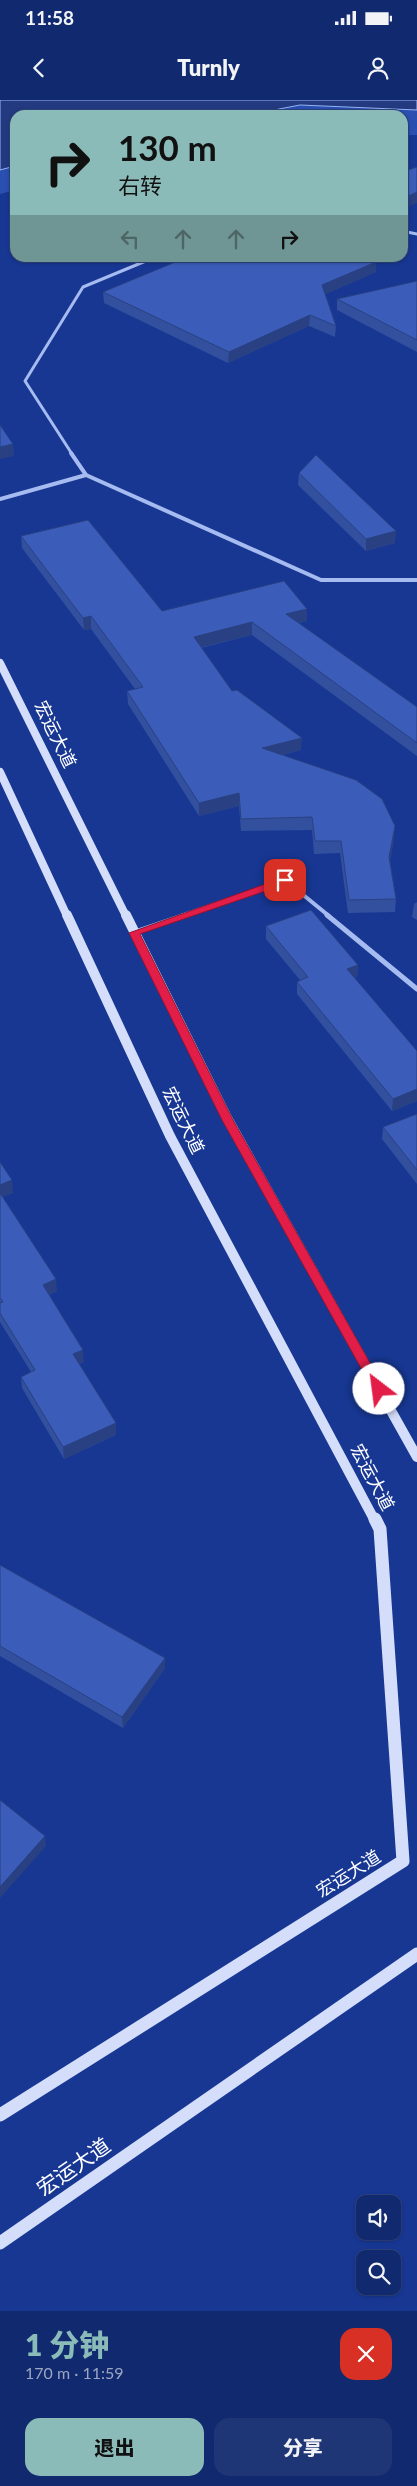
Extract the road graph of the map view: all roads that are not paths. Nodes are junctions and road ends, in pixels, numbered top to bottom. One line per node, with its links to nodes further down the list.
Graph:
1 (143, 262): 2 (street)
2 (86, 476): 3 (street); 4 (street)
3 (0, 499)
4 (417, 580)
5 (0, 663): 7 (main road, 宏运大道)
6 (0, 772): 11 (main road, 宏运大道)
7 (134, 933): 8 (street); 9 (main road, 宏运大道)
8 (417, 989)
9 (417, 1456)
10 (417, 1954): 12 (main road, 宏运大道)
11 (0, 2115)
12 (0, 2243)

